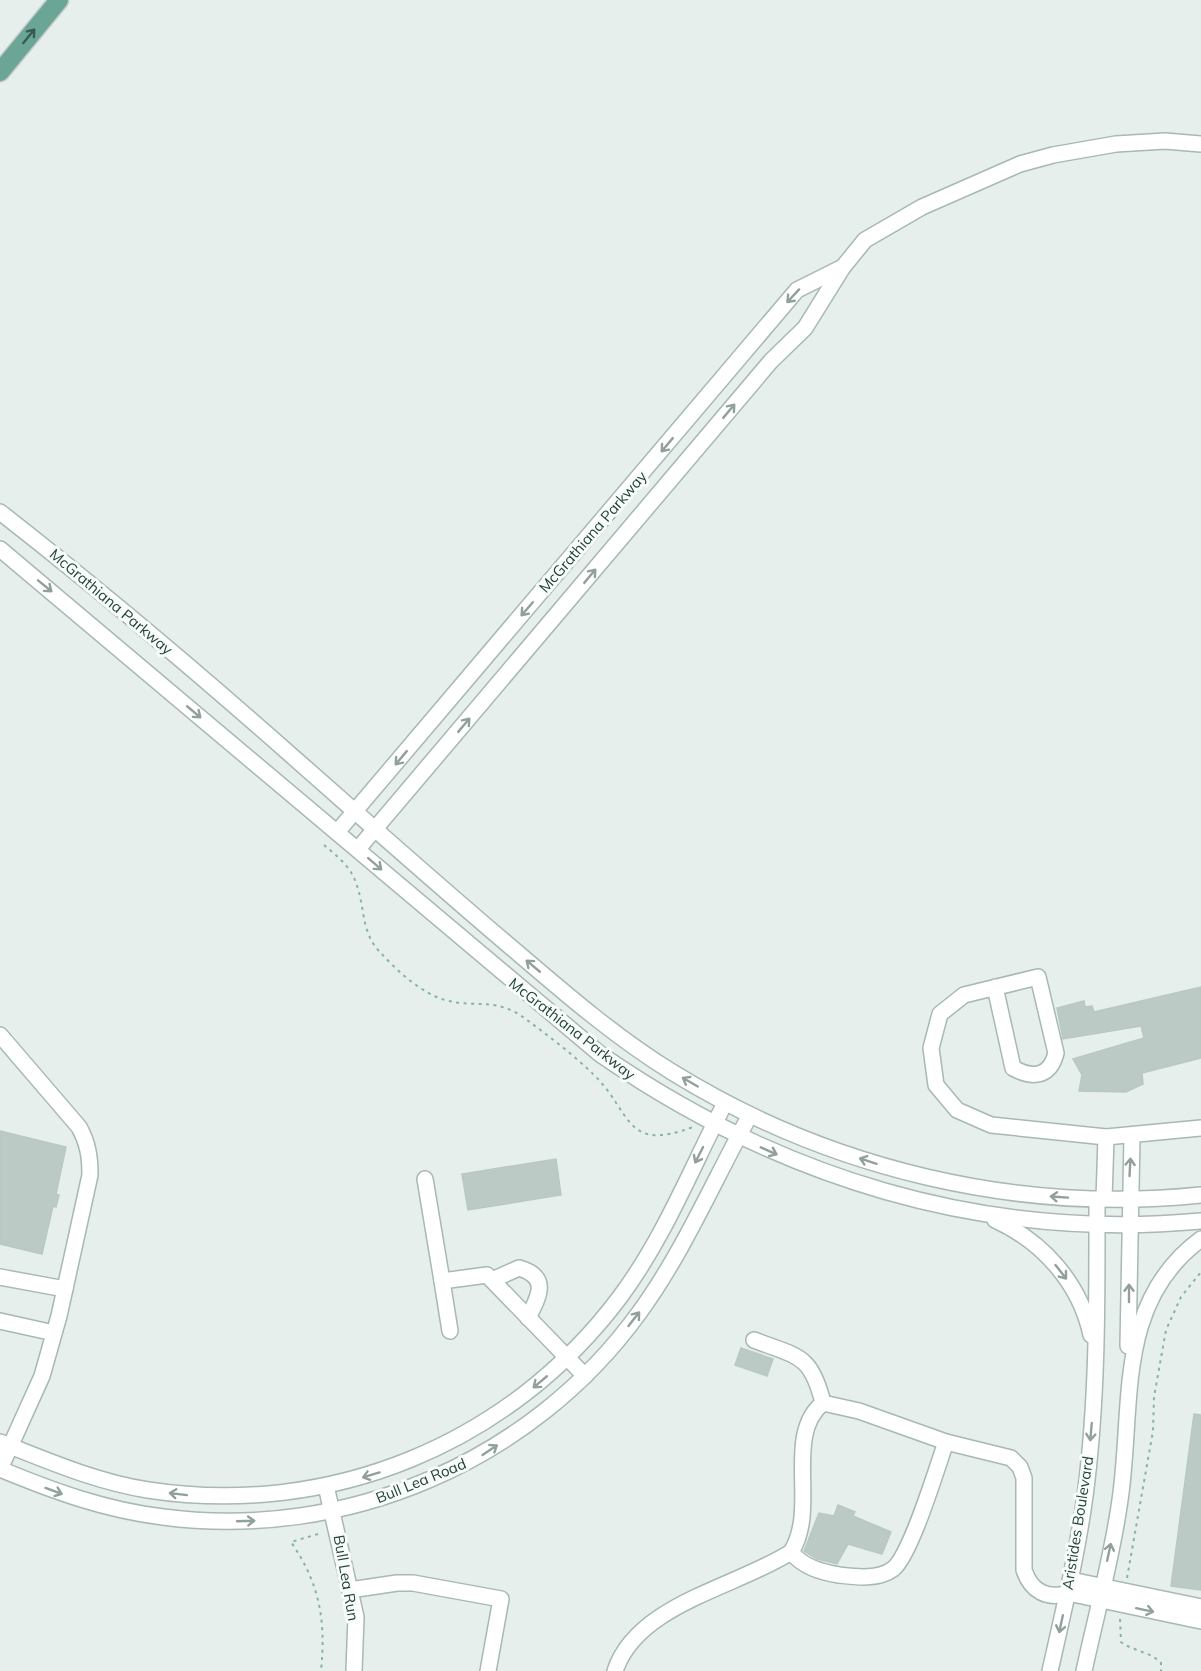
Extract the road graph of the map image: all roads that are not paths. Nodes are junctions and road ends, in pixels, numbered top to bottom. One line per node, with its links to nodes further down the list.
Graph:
1 (59, 0): 2 (main road, one-way to 1)
2 (0, 72)
3 (1201, 144): 4 (street, McGrathiana Parkway)
4 (843, 267): 7 (street, McGrathiana Parkway, one-way to 7); 9 (street, McGrathiana Parkway, one-way to 4)
5 (0, 512): 7 (street, McGrathiana Parkway)
6 (0, 549): 8 (street, McGrathiana Parkway, one-way to 8)
7 (355, 813): 8 (street, McGrathiana Parkway); 9 (street, McGrathiana Parkway)
8 (338, 831): 10 (street, McGrathiana Parkway)
9 (375, 831): 10 (street, McGrathiana Parkway); 13 (street, McGrathiana Parkway, one-way to 9)
10 (358, 849): 15 (street, McGrathiana Parkway, one-way to 15)
11 (995, 987): 11 (street); 19 (street)
12 (0, 1035): 32 (street)
13 (725, 1103): 14 (street, McGrathiana Parkway); 15 (street, Bull Lea Road)
14 (750, 1115): 17 (street, Bull Lea Road); 22 (street, McGrathiana Parkway, one-way to 14)
15 (714, 1125): 17 (street, McGrathiana Parkway); 38 (street, Bull Lea Road, one-way to 38)
16 (1201, 1128): 18 (street)
17 (738, 1136): 24 (street, McGrathiana Parkway, one-way to 24); 40 (street, Bull Lea Road, one-way to 17)
18 (1132, 1136): 19 (street); 23 (street, one-way to 18)
19 (1106, 1137): 22 (street, Aristides Boulevard)
20 (425, 1179): 31 (street)
21 (1201, 1195): 23 (street, McGrathiana Parkway)
22 (1100, 1199): 23 (street, McGrathiana Parkway); 26 (street, Aristides Boulevard)
23 (1129, 1199): 27 (street)
24 (981, 1213): 26 (street, McGrathiana Parkway); 39 (street, Aristides Boulevard, one-way to 39)
25 (1201, 1221): 27 (street, McGrathiana Parkway)
26 (1097, 1224): 27 (street, McGrathiana Parkway); 39 (street, Aristides Boulevard)
27 (1129, 1224): 42 (street, one-way to 27)
28 (1201, 1239): 42 (street)
29 (0, 1277): 32 (street)
30 (492, 1280): 31 (street); 33 (street); 33 (street)
31 (442, 1281): 35 (street)
32 (65, 1289): 36 (street)
33 (528, 1318): 38 (street)
34 (0, 1321): 36 (street)
35 (450, 1331)
36 (54, 1334): 44 (street)
37 (754, 1340): 41 (street)
38 (566, 1359): 40 (street); 46 (street, Bull Lea Road, one-way to 46)
39 (1095, 1373): 49 (street, Aristides Boulevard, one-way to 49)
40 (585, 1376): 47 (street, Bull Lea Road, one-way to 40)
41 (823, 1403): 43 (street); 48 (street)
42 (1128, 1415): 51 (street, one-way to 42)
43 (946, 1442): 48 (street); 49 (street)
44 (6, 1444): 45 (street); 46 (street, Bull Lea Road, one-way to 44)
45 (0, 1469): 47 (street, Bull Lea Road, one-way to 47)
46 (326, 1486): 47 (street, Bull Lea Run)
47 (333, 1511): 50 (street, Bull Lea Run)
48 (791, 1552): 57 (street)
49 (1069, 1587): 51 (street); 58 (street, Aristides Boulevard, one-way to 58)
50 (350, 1590): 55 (street, Bull Lea Run); 56 (street)
51 (1101, 1593): 52 (street); 59 (street)
52 (1123, 1598): 53 (street); 54 (street, one-way to 54)
53 (1201, 1607)
54 (1201, 1621)
55 (354, 1671)
56 (488, 1671)
57 (615, 1671)
58 (1050, 1671)
59 (1084, 1671)

